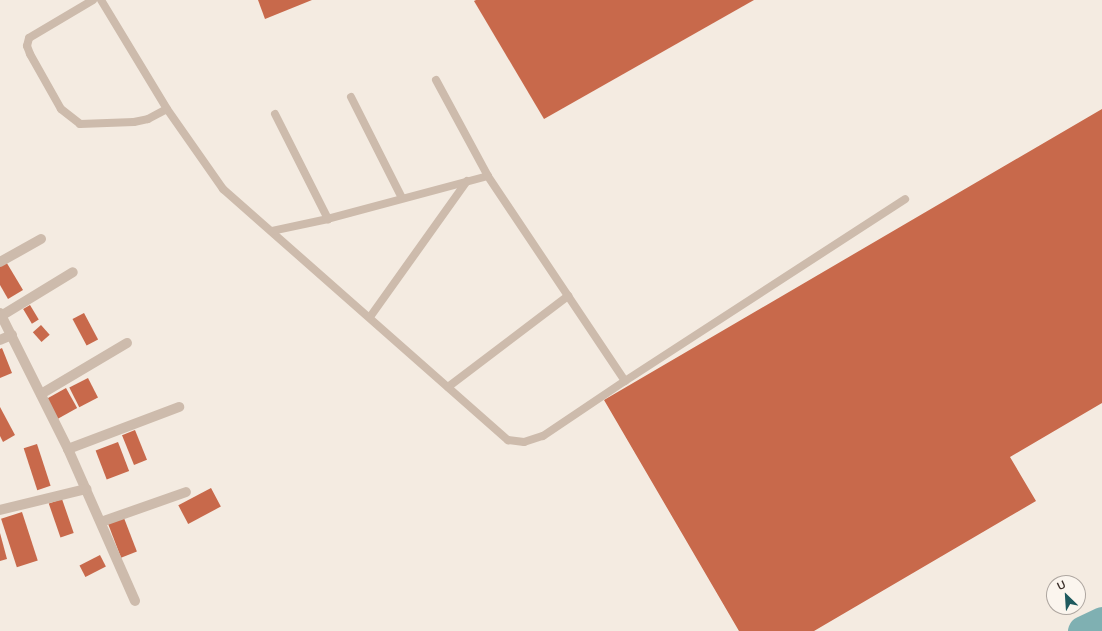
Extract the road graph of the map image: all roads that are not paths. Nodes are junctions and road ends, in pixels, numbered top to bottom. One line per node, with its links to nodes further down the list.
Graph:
1 (93, 0): 5 (lane)
2 (100, 0): 5 (lane)
3 (436, 80): 7 (lane)
4 (351, 97): 9 (lane)
5 (168, 109): 12 (lane)
6 (275, 114): 11 (lane)
7 (488, 176): 8 (lane); 16 (lane)
8 (467, 181): 9 (lane); 18 (lane)
9 (402, 198): 11 (lane)
10 (905, 199): 22 (lane)
11 (328, 219): 12 (lane)
12 (272, 231): 18 (lane)
13 (41, 239): 14 (street)
14 (0, 262)
15 (73, 272): 17 (street)
16 (568, 296): 22 (lane); 23 (lane)
17 (1, 314): 19 (street)
18 (370, 317): 23 (lane)
19 (12, 335): 20 (street); 24 (street)
20 (0, 340)
21 (127, 343): 24 (street)
22 (625, 381): 23 (lane)
23 (448, 387)
24 (41, 394): 26 (street)
25 (179, 407): 26 (street)
26 (68, 449): 27 (street)
27 (86, 489): 29 (street); 30 (street)
28 (186, 492): 30 (street)
29 (0, 510)
30 (102, 522): 31 (street)
31 (135, 601)

